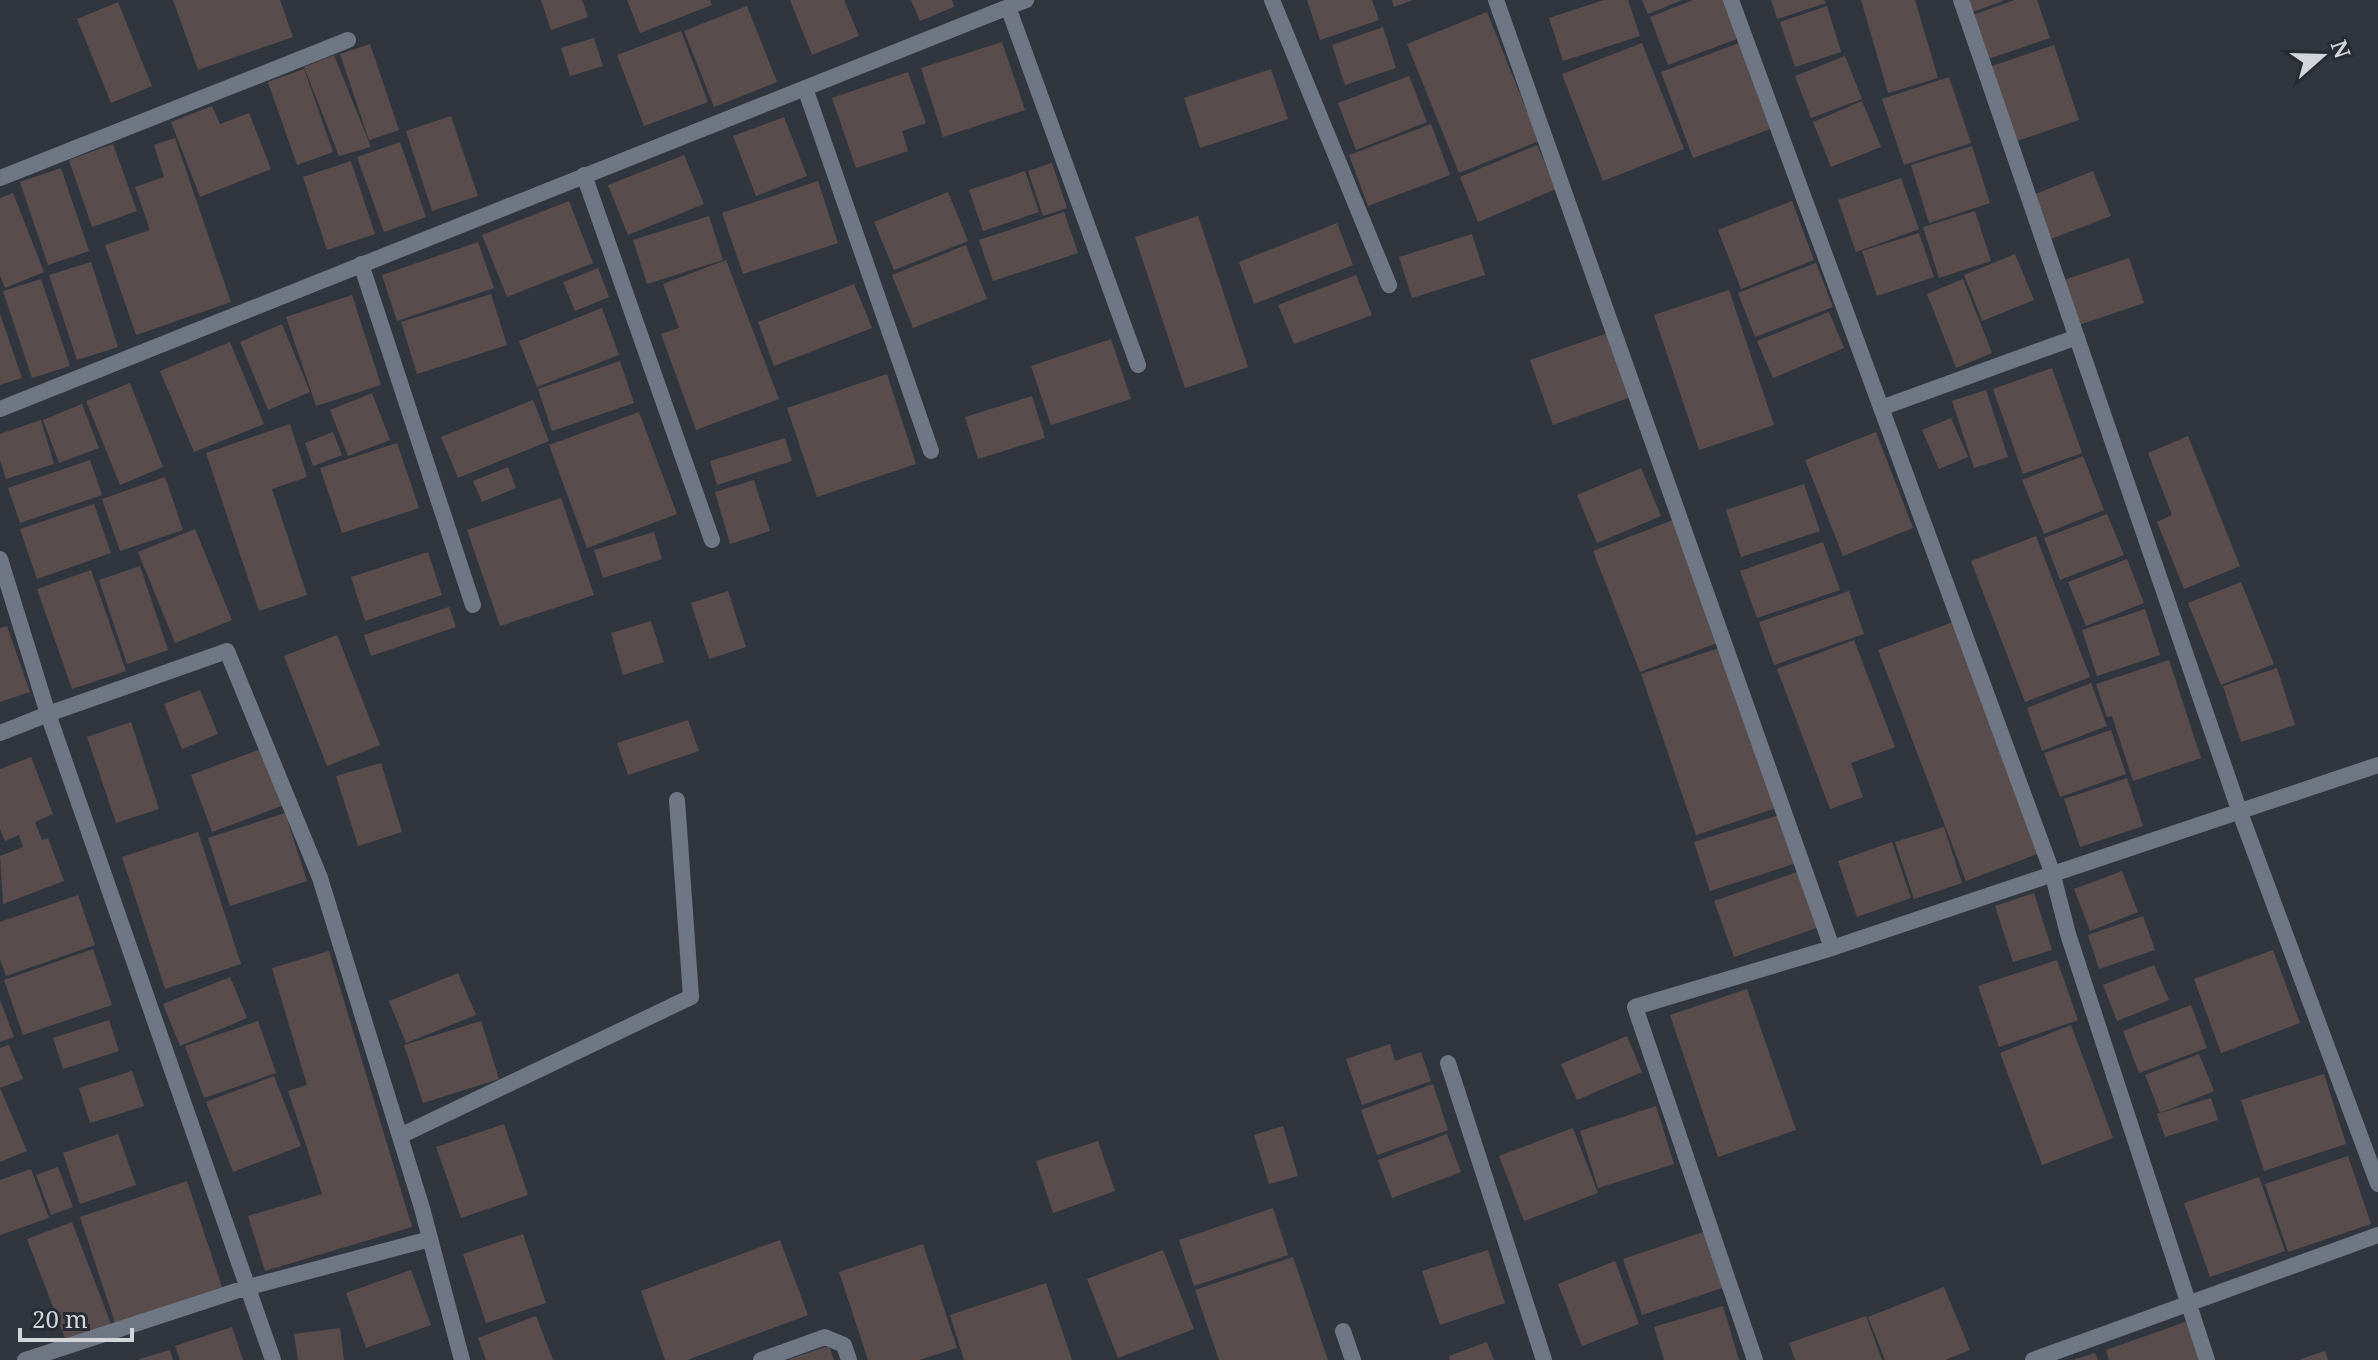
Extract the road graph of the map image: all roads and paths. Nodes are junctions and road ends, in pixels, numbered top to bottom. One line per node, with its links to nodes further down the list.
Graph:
1 (1026, 0): 6 (street)
2 (1272, 0): 12 (street)
3 (1496, 0): 27 (street)
4 (1731, 0): 15 (street)
5 (1961, 0): 13 (street)
6 (1008, 7): 8 (street); 14 (street)
7 (348, 40): 10 (street)
8 (805, 88): 9 (street); 17 (street)
9 (584, 175): 11 (street); 18 (street)
10 (0, 178)
11 (361, 264): 16 (street); 20 (street)
12 (1389, 285)
13 (2077, 337): 15 (street); 25 (street)
14 (1138, 365)
15 (1881, 408): 26 (street)
16 (0, 409)
17 (931, 451)
18 (712, 540)
19 (0, 559): 21 (street)
20 (473, 605)
21 (48, 714): 22 (street); 29 (street); 33 (street)
22 (0, 733)
23 (2378, 765): 25 (street)
24 (677, 800): 29 (street)
25 (2239, 810): 26 (street); 30 (street)
26 (2052, 872): 27 (street); 34 (street)
27 (1832, 948): 43 (street)
28 (1448, 1063): 42 (street)
29 (400, 1136): 32 (street)
30 (2378, 1184)
31 (2378, 1235): 34 (street)
32 (430, 1239): 33 (street); 38 (street)
33 (245, 1288): 36 (street); 37 (street)
34 (2187, 1304): 44 (street); 45 (street)
35 (1343, 1331): 41 (street)
36 (25, 1360)
37 (273, 1360)
38 (462, 1360)
39 (761, 1360): 40 (street)
40 (849, 1360)
41 (1353, 1360)
42 (1544, 1360)
43 (1755, 1360)
44 (2033, 1360)
45 (2207, 1360)

